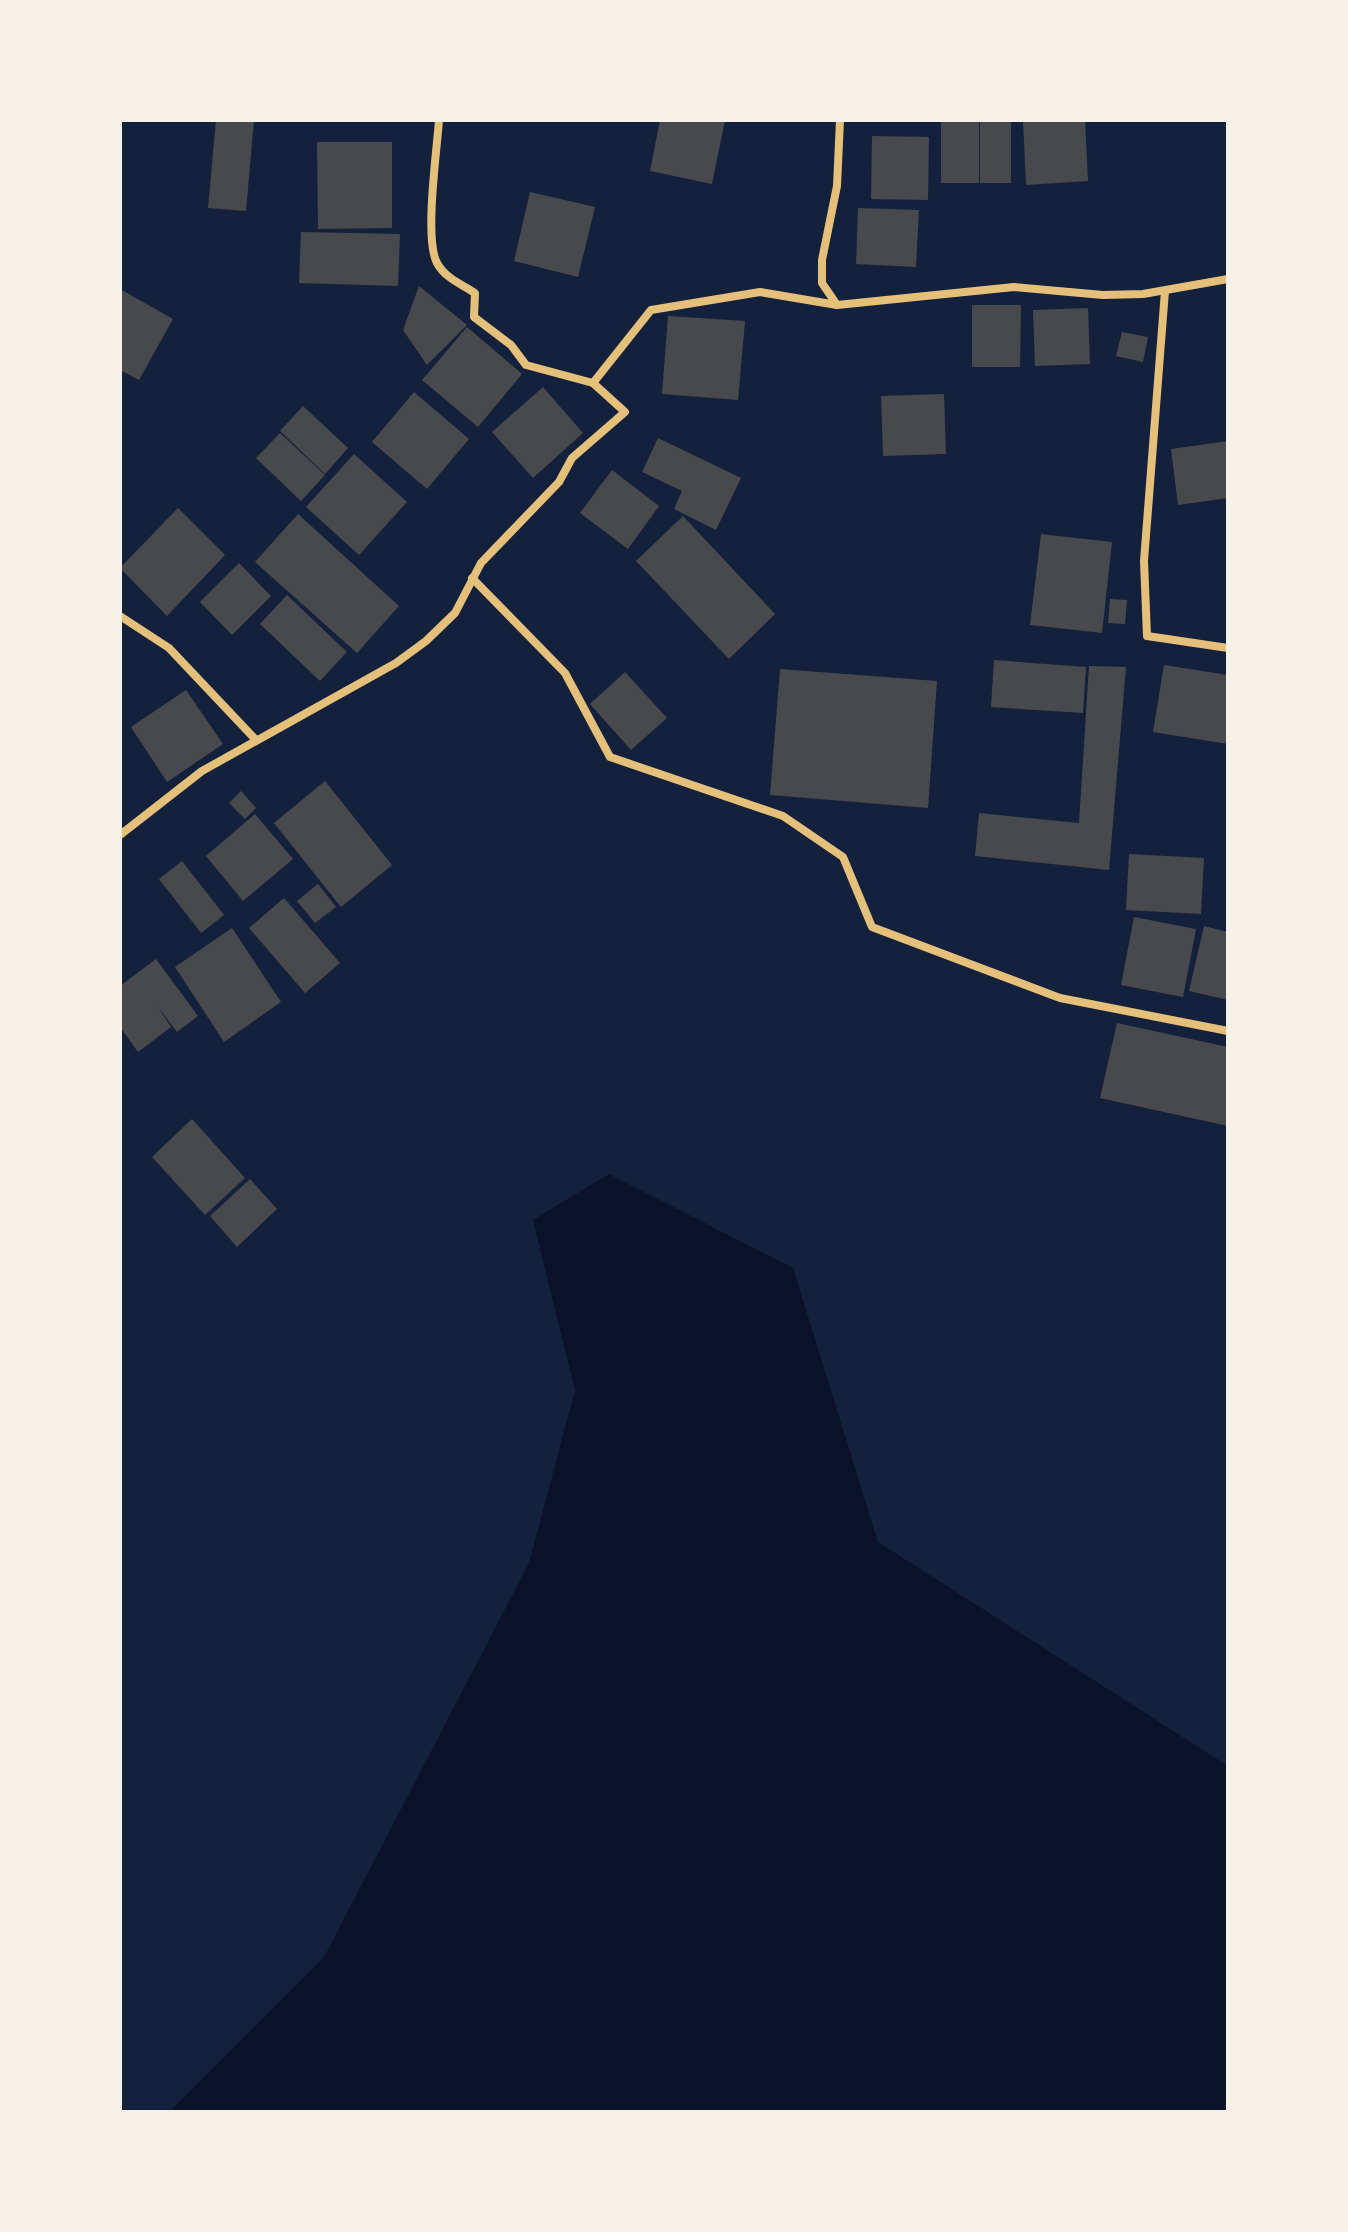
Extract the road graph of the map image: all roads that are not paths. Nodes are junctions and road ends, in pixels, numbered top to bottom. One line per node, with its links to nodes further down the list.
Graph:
1 (439, 120): 6 (street)
2 (840, 120): 5 (street)
3 (1228, 279): 4 (street)
4 (1165, 291): 5 (street); 9 (street)
5 (837, 305): 6 (street)
6 (593, 383): 7 (street)
7 (472, 578): 10 (street); 12 (street)
8 (120, 616): 10 (street)
9 (1228, 648)
10 (256, 740): 11 (street)
11 (120, 835)
12 (1228, 1031)

